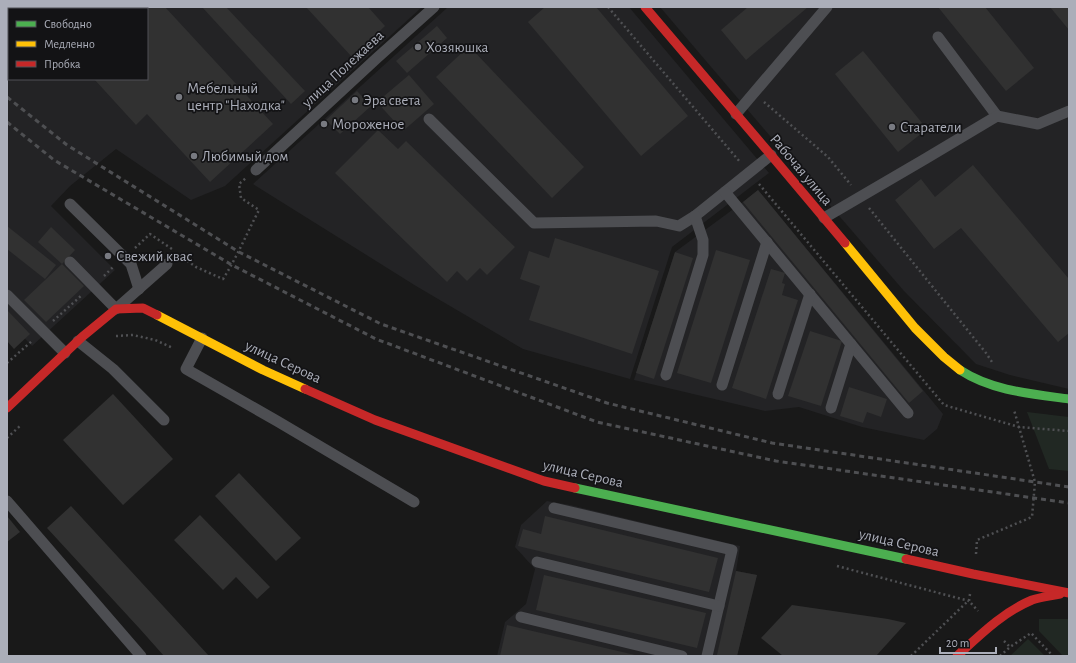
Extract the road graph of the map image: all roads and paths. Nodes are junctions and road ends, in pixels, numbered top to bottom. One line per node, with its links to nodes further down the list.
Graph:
1 (434, 7): 11 (lane, улица Полежаева)
2 (608, 7): 12 (path)
3 (645, 7): 7 (street, Рабочая улица)
4 (827, 7): 7 (lane)
5 (938, 37): 8 (lane)
6 (1069, 111): 8 (lane)
7 (736, 114): 10 (street, Рабочая улица)
8 (997, 116): 16 (lane)
9 (429, 119): 15 (lane)
10 (771, 155): 12 (lane); 16 (street, Рабочая улица)
11 (256, 170): 20 (path)
12 (749, 172): 13 (lane); 37 (path)
13 (725, 192): 15 (lane); 17 (lane)
14 (70, 204): 21 (lane)
15 (695, 216): 29 (lane)
16 (824, 218): 32 (street, Рабочая улица)
17 (767, 242): 22 (lane); 30 (lane)
18 (70, 262): 24 (lane)
19 (167, 264): 21 (lane)
20 (232, 265)
21 (139, 289): 24 (lane)
22 (810, 294): 27 (lane); 31 (lane)
23 (7, 295): 28 (lane)
24 (116, 310): 25 (street, улица Серова); 26 (street)
25 (202, 338): 39 (lane); 42 (street, улица Серова)
26 (78, 341): 28 (street); 36 (lane)
27 (851, 344): 34 (lane); 35 (lane)
28 (65, 353): 33 (street)
29 (666, 374)
30 (722, 385)
31 (778, 394)
32 (1069, 399)
33 (7, 408)
34 (831, 408)
35 (908, 413)
36 (164, 420)
37 (1069, 431)
38 (7, 501): 46 (lane)
39 (414, 502)
40 (554, 508): 44 (lane)
41 (537, 562): 44 (lane)
42 (1068, 592): 50 (street)
43 (968, 600): 49 (path)
44 (719, 606): 48 (lane)
45 (521, 617): 47 (lane)
46 (141, 656)
47 (682, 656)
48 (707, 656)
49 (911, 656)
50 (957, 656)
51 (1000, 656): 52 (path)
52 (1053, 656)

